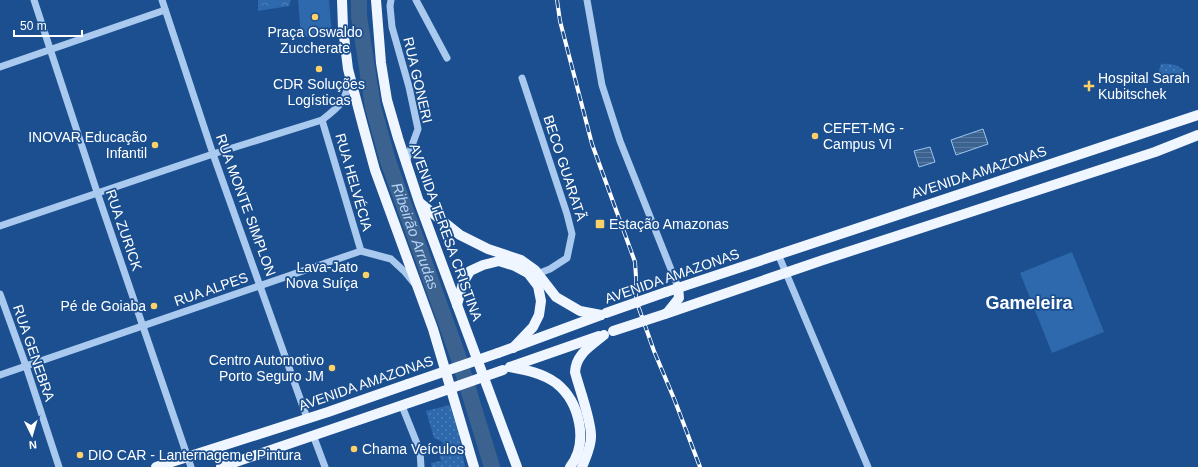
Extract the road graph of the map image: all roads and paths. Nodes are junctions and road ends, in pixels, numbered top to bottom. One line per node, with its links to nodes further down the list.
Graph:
1 (34, 0): 9 (street, RUA ZURICK)
2 (162, 0): 8 (street, RUA MONTE SIMPLON)
3 (342, 0): 12 (main road)
4 (376, 0): 18 (main road, AVENIDA TERESA CRISTINA)
5 (391, 0): 18 (street, RUA GONERI)
6 (416, 0): 10 (street)
7 (587, 0): 27 (street)
8 (165, 10): 9 (street); 17 (street, RUA MONTE SIMPLON)
9 (50, 50): 11 (street); 19 (street, RUA ZURICK)
10 (447, 58)
11 (0, 67)
12 (348, 69): 15 (street); 28 (main road)
13 (522, 78): 25 (street, BECO GUARATÃ)
14 (1198, 114): 23 (main road, AVENIDA AMAZONAS)
15 (322, 120): 17 (street); 22 (street, RUA HELVÉCIA)
16 (1198, 135): 24 (main road)
17 (213, 154): 19 (street); 26 (street, RUA MONTE SIMPLON)
18 (406, 163): 20 (main road, AVENIDA TERESA CRISTINA)
19 (97, 192): 21 (street); 33 (street, RUA ZURICK)
20 (419, 202): 25 (main road); 30 (main road, AVENIDA TERESA CRISTINA)
21 (0, 226)
22 (361, 251): 26 (street, RUA ALPES); 28 (street)
23 (778, 254): 24 (street); 27 (main road, AVENIDA AMAZONAS)
24 (786, 272): 31 (main road); 56 (street)
25 (538, 274): 32 (main road)
26 (261, 286): 33 (street, RUA ALPES); 40 (street, RUA MONTE SIMPLON)
27 (678, 288): 31 (main road); 32 (main road, AVENIDA AMAZONAS, bridge)
28 (420, 290): 41 (main road)
29 (0, 294): 36 (street, RUA GENEBRA)
30 (457, 305): 35 (main road); 44 (main road, AVENIDA TERESA CRISTINA)
31 (666, 313): 34 (main road, bridge)
32 (603, 314): 35 (main road, AVENIDA AMAZONAS)
33 (143, 327): 36 (street, RUA ALPES); 43 (street, RUA ZURICK)
34 (609, 333): 37 (main road); 55 (main road)
35 (513, 348): 40 (main road, AVENIDA AMAZONAS, bridge)
36 (26, 366): 38 (street, RUA ALPES); 45 (street, RUA GENEBRA)
37 (506, 368): 39 (main road, bridge); 54 (main road)
38 (0, 375)
39 (402, 406): 42 (main road); 50 (street)
40 (307, 418): 43 (main road, AVENIDA AMAZONAS)
41 (463, 432): 51 (street); 52 (main road)
42 (313, 435): 48 (main road); 49 (street)
43 (188, 456): 46 (main road, AVENIDA AMAZONAS); 47 (street, RUA ZURICK)
44 (516, 463): 53 (main road)
45 (59, 467)
46 (156, 467)
47 (191, 467)
48 (221, 467)
49 (325, 467)
50 (421, 467)
51 (470, 467)
52 (474, 467)
53 (527, 467)
54 (570, 467)
55 (582, 467)
56 (868, 467)

